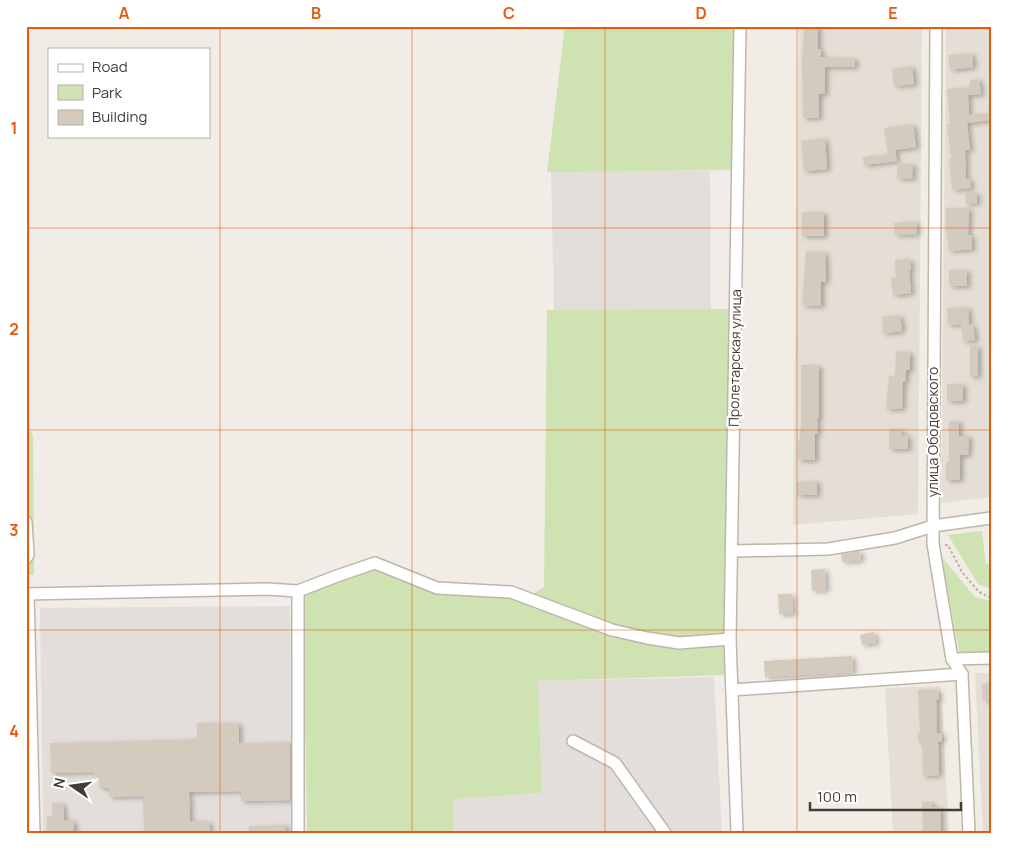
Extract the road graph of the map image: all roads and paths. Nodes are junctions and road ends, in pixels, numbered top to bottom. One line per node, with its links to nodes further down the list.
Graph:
1 (740, 26): 7 (street, Пролетарская улица)
2 (936, 26): 5 (street, улица Ободовского)
3 (991, 518): 5 (street)
4 (26, 522): 8 (street)
5 (933, 526): 6 (street, улица Ободовского); 7 (street)
6 (933, 544): 11 (path); 14 (street, улица Ободовского)
7 (733, 551): 12 (street, Пролетарская улица)
8 (26, 558)
9 (298, 591): 10 (street); 12 (street); 19 (street)
10 (27, 594): 18 (street)
11 (991, 598)
12 (730, 639): 16 (street, Пролетарская улица)
13 (991, 658): 14 (street)
14 (952, 659): 15 (street, улица Ободовского)
15 (962, 674): 16 (street); 22 (street)
16 (732, 690): 21 (street, Пролетарская улица)
17 (572, 741): 20 (street)
18 (34, 833)
19 (298, 833)
20 (665, 833)
21 (737, 833)
22 (969, 833)

